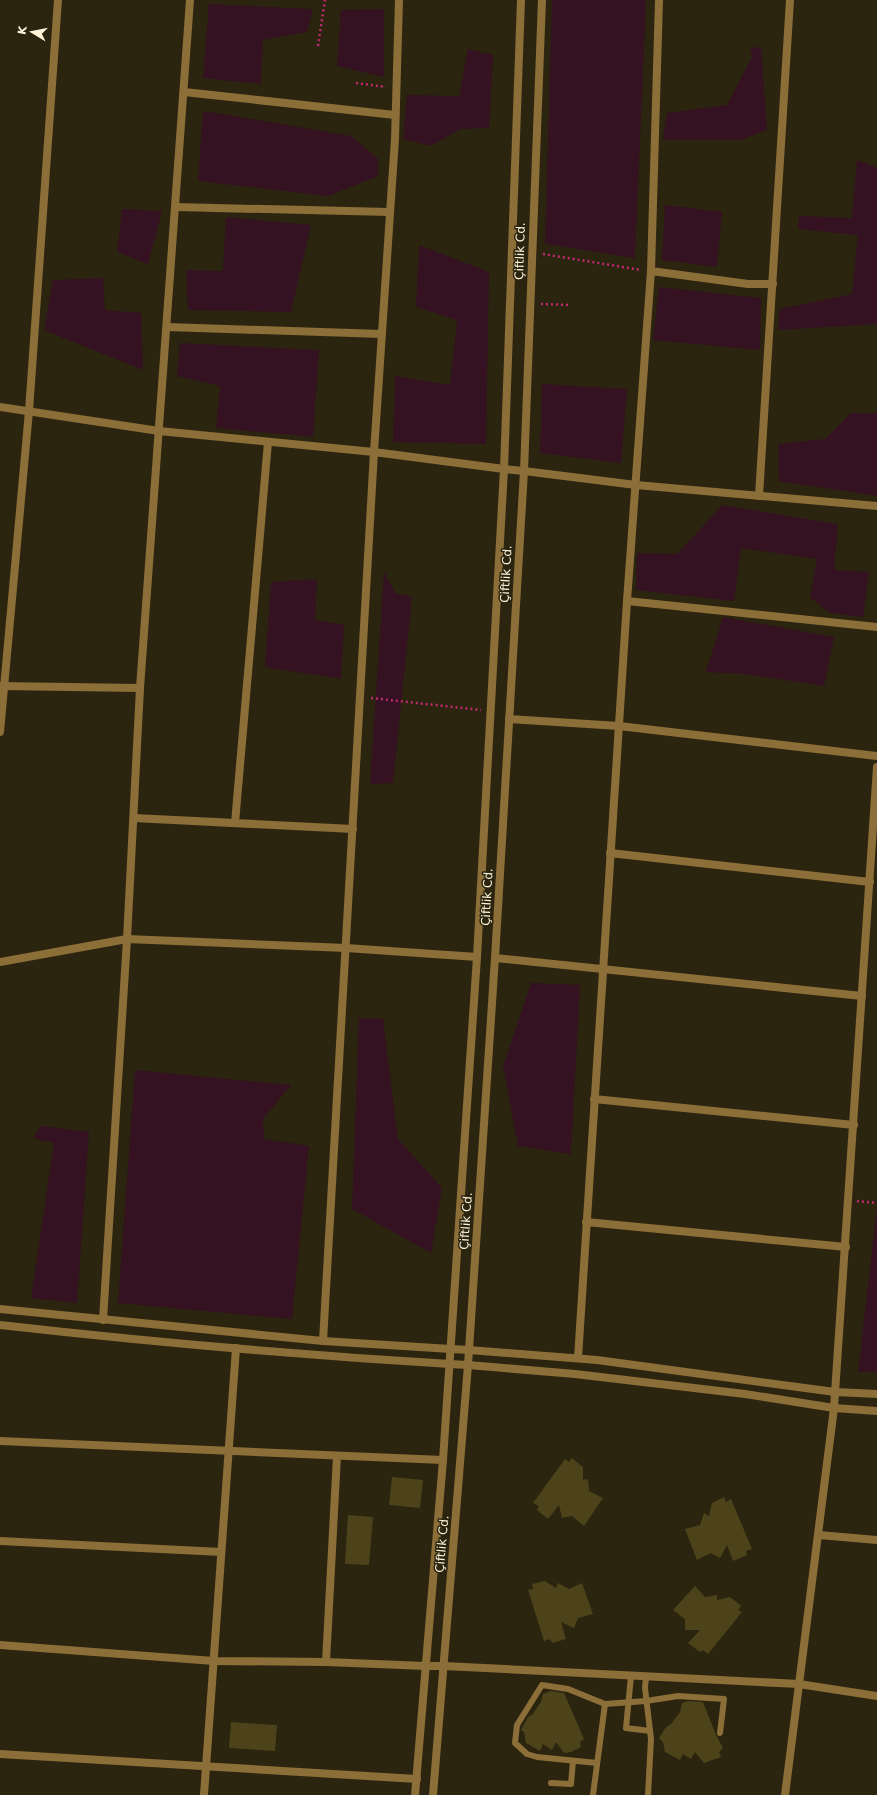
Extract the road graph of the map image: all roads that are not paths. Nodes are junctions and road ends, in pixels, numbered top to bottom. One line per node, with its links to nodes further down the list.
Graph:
1 (58, 0): 17 (street)
2 (190, 0): 8 (street)
3 (399, 0): 9 (street)
4 (522, 0): 21 (street, Çiftlik Cd.)
5 (542, 0): 22 (street, Çiftlik Cd.)
6 (659, 0): 12 (street)
7 (790, 0): 13 (street)
8 (184, 92): 9 (street); 10 (street)
9 (395, 115): 11 (street)
10 (175, 207): 11 (street); 14 (street)
11 (390, 212): 15 (street)
12 (651, 271): 13 (street); 23 (street)
13 (773, 284): 24 (street)
14 (167, 327): 15 (street); 18 (street)
15 (382, 334): 20 (street)
16 (0, 407): 17 (street)
17 (29, 411): 18 (street); 28 (street)
18 (159, 431): 19 (street); 29 (street)
19 (268, 442): 20 (street); 36 (street)
20 (374, 452): 21 (street); 37 (street)
21 (504, 469): 22 (street); 42 (street, Çiftlik Cd.)
22 (524, 471): 23 (street); 30 (street, Çiftlik Cd.)
23 (636, 485): 24 (street); 26 (street)
24 (759, 496): 25 (street)
25 (877, 506)
26 (627, 601): 27 (street); 31 (street)
27 (877, 627)
28 (2, 686): 29 (street); 32 (street)
29 (140, 688): 35 (street)
30 (509, 719): 31 (street); 43 (street, Çiftlik Cd.)
31 (619, 726): 33 (street); 38 (street)
32 (0, 732)
33 (877, 756)
34 (877, 767): 39 (street)
35 (134, 818): 36 (street); 40 (street)
36 (235, 823): 37 (street)
37 (353, 830): 41 (street)
38 (610, 853): 39 (street); 45 (street)
39 (870, 882): 46 (street)
40 (127, 939): 41 (street); 44 (street); 52 (street)
41 (346, 948): 42 (street); 54 (street)
42 (478, 957): 56 (street, Çiftlik Cd.)
43 (495, 958): 45 (street); 57 (street, Çiftlik Cd.)
44 (0, 962)
45 (603, 969): 46 (street); 47 (street)
46 (862, 996): 48 (street)
47 (594, 1099): 48 (street); 49 (street)
48 (854, 1125): 50 (street)
49 (586, 1222): 50 (street); 58 (street)
50 (846, 1247): 61 (street)
51 (0, 1309): 52 (street)
52 (103, 1320): 54 (street)
53 (0, 1325): 55 (street)
54 (323, 1341): 56 (street)
55 (236, 1348): 59 (street); 66 (street)
56 (451, 1349): 57 (street); 59 (street, Çiftlik Cd.)
57 (469, 1350): 58 (street); 60 (street, Çiftlik Cd.)
58 (578, 1358): 61 (street)
59 (450, 1364): 60 (street); 68 (street, Çiftlik Cd.)
60 (468, 1365): 63 (street); 77 (street, Çiftlik Cd.)
61 (835, 1392): 62 (street); 63 (street)
62 (877, 1394)
63 (834, 1408): 64 (street); 69 (street)
64 (877, 1411)
65 (0, 1441): 66 (street)
66 (229, 1451): 67 (street); 72 (street)
67 (337, 1456): 68 (street); 75 (street)
68 (443, 1460): 76 (street, Çiftlik Cd.)
69 (818, 1536): 70 (street); 80 (street)
70 (877, 1540)
71 (0, 1541): 72 (street)
72 (221, 1552): 74 (street)
73 (0, 1646): 74 (street)
74 (214, 1660): 75 (street); 90 (street)
75 (326, 1662): 76 (street)
76 (426, 1666): 77 (street); 91 (street, Çiftlik Cd.)
77 (444, 1666): 78 (street); 95 (street, Çiftlik Cd.)
78 (631, 1676): 79 (street); 83 (lane)
79 (646, 1677): 80 (street); 82 (lane)
80 (799, 1684): 81 (street); 98 (street)
81 (877, 1696)
82 (646, 1701): 83 (lane); 85 (lane); 86 (lane)
83 (629, 1702): 84 (lane); 85 (lane)
84 (605, 1704): 88 (lane); 89 (lane)
85 (650, 1731): 97 (lane)
86 (720, 1733)
87 (0, 1754): 90 (street)
88 (573, 1761): 89 (lane); 92 (lane)
89 (597, 1763): 96 (lane)
90 (206, 1765): 91 (street); 93 (street)
91 (416, 1779): 94 (street, Çiftlik Cd.)
92 (551, 1782)
93 (204, 1795)
94 (415, 1795)
95 (433, 1795)
96 (593, 1795)
97 (648, 1795)
98 (785, 1795)

